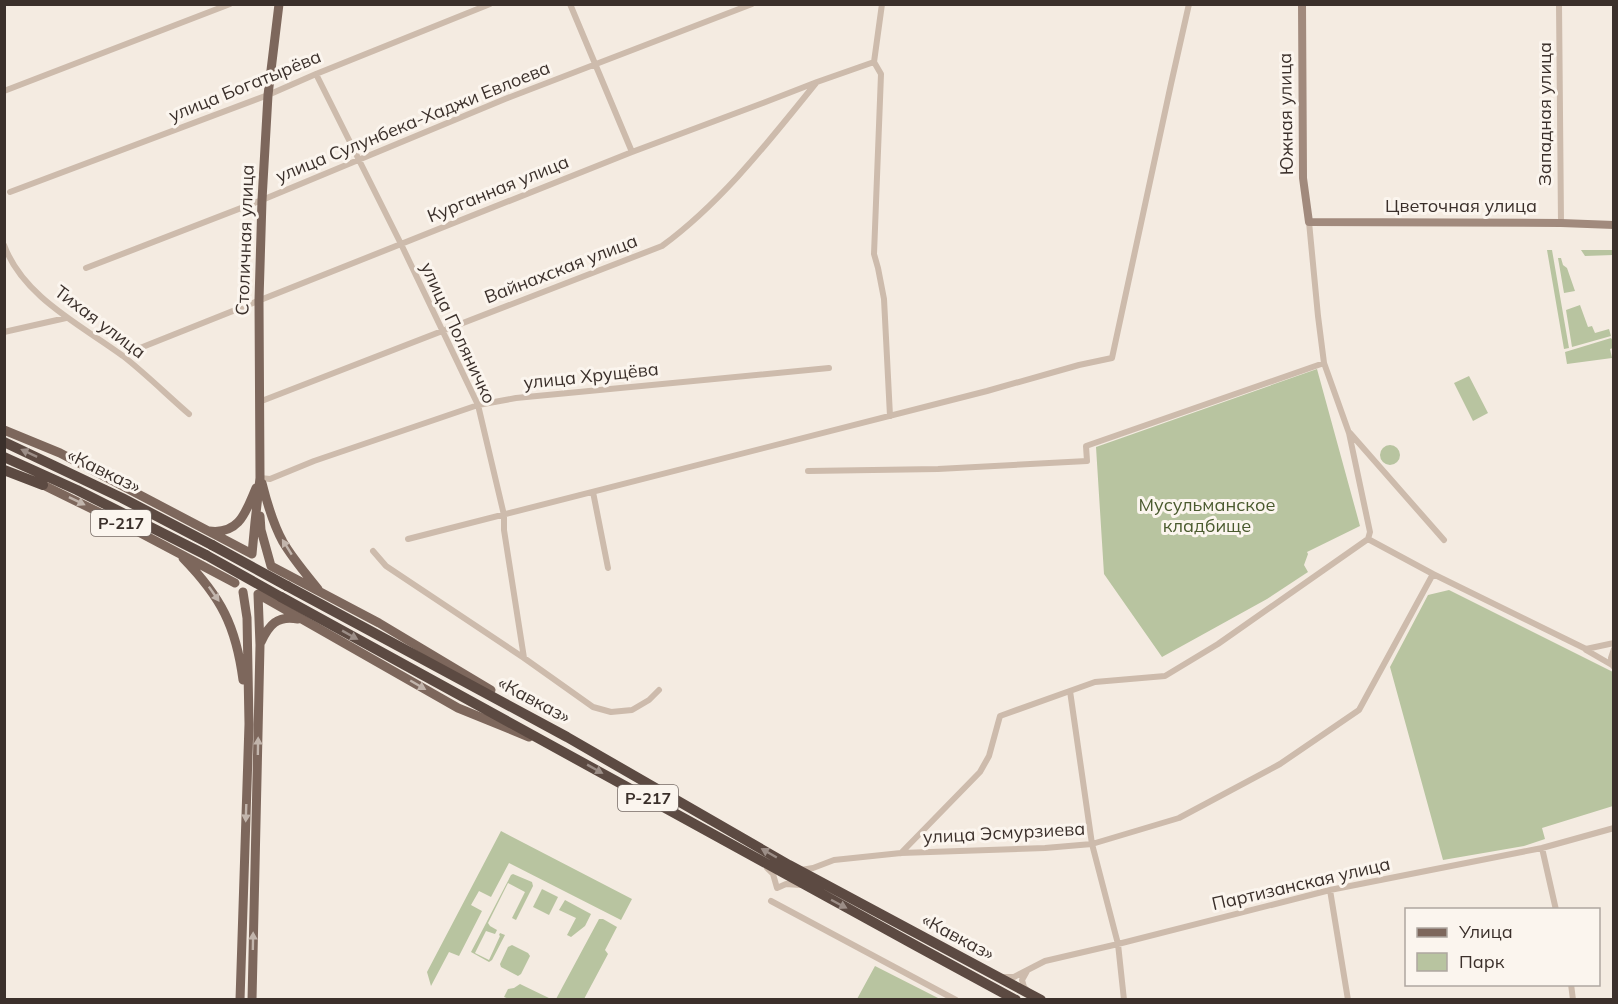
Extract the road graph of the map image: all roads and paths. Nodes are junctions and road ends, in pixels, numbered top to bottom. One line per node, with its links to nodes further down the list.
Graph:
1 (230, 4): 14 (street)
2 (279, 4): 15 (main road, Столичная улица)
3 (490, 4): 12 (street, улица Богатырёва)
4 (570, 4): 11 (street)
5 (752, 4): 11 (street, улица Сулунбека-Хаджи Евлоева)
6 (882, 4): 10 (street)
7 (1190, 4): 36 (street)
8 (1302, 4): 20 (street, Южная улица)
9 (1559, 4): 21 (street, Западная улица)
10 (874, 62): 13 (street, Курганная улица); 36 (street)
11 (596, 64): 16 (street); 17 (street, улица Сулунбека-Хаджи Евлоева)
12 (316, 74): 15 (street, улица Богатырёва); 17 (street, улица Поляничко)
13 (817, 82): 16 (street, Курганная улица); 28 (street, Вайнахская улица)
14 (4, 91)
15 (268, 95): 18 (street, улица Богатырёва); 19 (main road, Столичная улица)
16 (632, 152): 23 (street, Курганная улица)
17 (358, 160): 19 (street, улица Сулунбека-Хаджи Евлоева); 23 (street, улица Поляничко)
18 (10, 192)
19 (261, 200): 25 (street, улица Сулунбека-Хаджи Евлоева); 26 (main road, Столичная улица)
20 (1309, 222): 21 (street, Цветочная улица); 31 (street)
21 (1561, 223): 22 (street, Цветочная улица)
22 (1614, 225)
23 (401, 244): 26 (street, Курганная улица); 28 (street, улица Поляничко)
24 (4, 245): 27 (street, Тихая улица)
25 (86, 268)
26 (259, 300): 30 (street, Курганная улица); 33 (main road, Столичная улица)
27 (66, 318): 29 (street); 35 (street, Тихая улица)
28 (441, 331): 33 (street, Вайнахская улица); 34 (street, улица Поляничко)
29 (4, 332)
30 (135, 350)
31 (1324, 363): 38 (street); 42 (street)
32 (829, 368): 34 (street, улица Хрущёва)
33 (259, 402): 43 (main road, Столичная улица)
34 (478, 405): 43 (street, улица Хрущёва); 47 (street, улица Поляничко)
35 (189, 414)
36 (890, 416): 46 (street)
37 (4, 430): 48 (main road, Р-217)
38 (1349, 433): 50 (street); 51 (street)
39 (4, 442): 72 (highway, «Кавказ» / Р-217, one-way to 39, bridge)
40 (4, 457): 73 (highway, «Кавказ» / Р-217, one-way to 73, bridge)
41 (4, 469): 44 (highway)
42 (808, 471)
43 (260, 478): 45 (main road); 48 (main road); 60 (main road, Р-217, one-way to 43)
44 (43, 485): 52 (main road, Р-217, one-way to 52)
45 (259, 491): 54 (main road); 55 (main road)
46 (593, 492): 47 (street); 56 (street)
47 (504, 515): 49 (street); 67 (street, улица Поляничко)
48 (207, 531): 54 (main road, Р-217)
49 (408, 539)
50 (1368, 539): 57 (street); 70 (street)
51 (1444, 540)
52 (175, 550): 58 (main road, Р-217); 71 (main road, Р-217, one-way to 71)
53 (373, 550): 67 (street)
54 (252, 554): 55 (main road); 58 (main road)
55 (271, 566): 60 (main road, Р-217); 61 (main road)
56 (609, 568)
57 (1433, 574): 65 (street); 75 (street, улица Эсмурзиева)
58 (235, 583): 59 (main road)
59 (243, 592): 61 (main road); 71 (main road, Р-217)
60 (322, 593): 72 (main road, Р-217)
61 (258, 594): 62 (main road, Р-217); 64 (main road)
62 (303, 620): 64 (main road); 73 (main road, Р-217, one-way to 73)
63 (1614, 643): 65 (street)
64 (260, 645): 89 (main road, one-way to 64)
65 (1586, 649): 68 (street)
66 (1614, 649): 68 (street)
67 (524, 658): 69 (street)
68 (1613, 666)
69 (659, 690)
70 (1070, 691): 75 (street); 77 (street)
71 (249, 724): 88 (main road, Р-217, one-way to 88)
72 (567, 736): 79 (highway, «Кавказ» / Р-217, one-way to 72)
73 (568, 753): 91 (highway, «Кавказ» / Р-217, one-way to 91)
74 (1614, 828): 76 (street, Партизанская улица)
75 (1092, 844): 77 (street, улица Эсмурзиева); 84 (street)
76 (1542, 848): 81 (street, Партизанская улица); 83 (street)
77 (901, 853): 78 (street, улица Эсмурзиева)
78 (822, 864): 79 (street, улица Эсмурзиева); 80 (street)
79 (799, 870): 80 (highway, «Кавказ» / Р-217)
80 (820, 881): 86 (highway, «Кавказ» / Р-217)
81 (1330, 890): 84 (street, Партизанская улица); 93 (street)
82 (771, 901): 90 (street)
83 (1556, 908)
84 (1118, 945): 85 (street, Партизанская улица); 92 (street)
85 (1030, 968): 86 (street, Партизанская улица); 87 (street)
86 (999, 977): 87 (highway, «Кавказ» / Р-217)
87 (1036, 997)
88 (240, 999)
89 (252, 999)
90 (956, 999)
91 (1016, 999)
92 (1124, 999)
93 (1348, 999)

